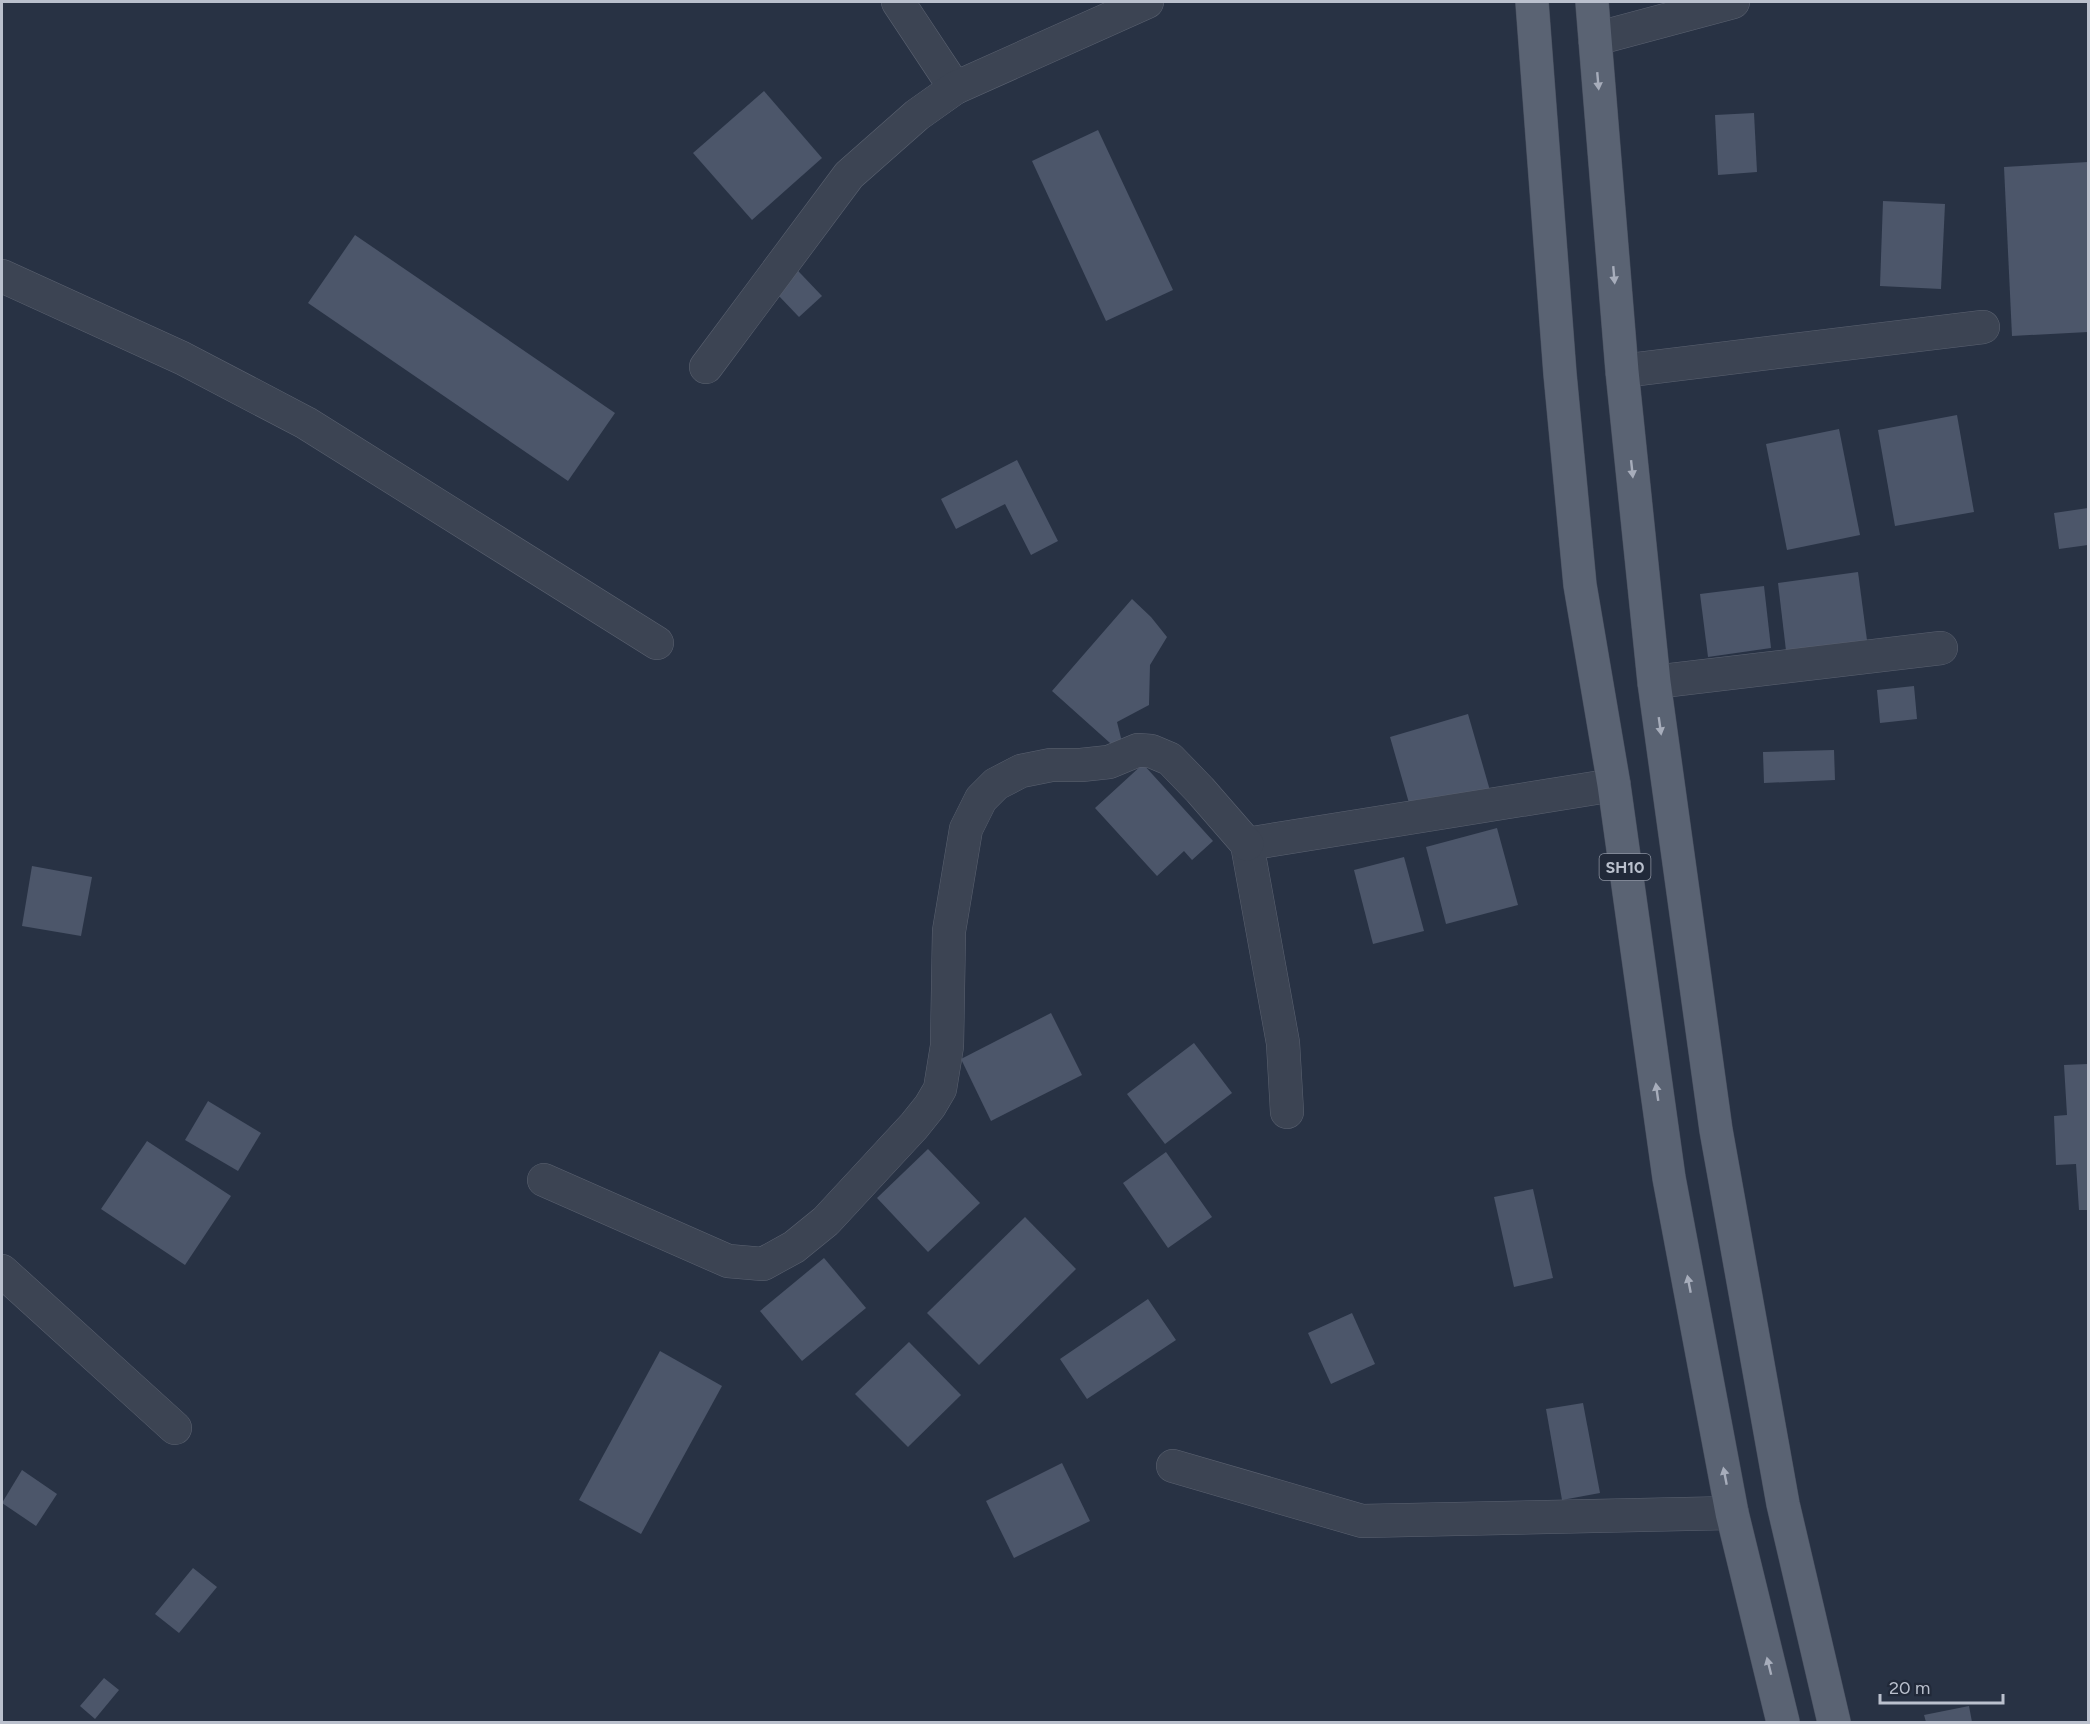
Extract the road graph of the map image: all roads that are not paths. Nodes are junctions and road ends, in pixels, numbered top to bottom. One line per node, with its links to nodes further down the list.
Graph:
1 (898, 2): 7 (street)
2 (1147, 2): 7 (street)
3 (1532, 2): 15 (main road, SH10)
4 (1592, 2): 6 (main road, SH10)
5 (1733, 2): 6 (street)
6 (1595, 39): 11 (main road, SH10, one-way to 11)
7 (955, 88): 10 (street)
8 (2, 276): 12 (street)
9 (1983, 327): 11 (street)
10 (706, 367)
11 (1622, 371): 14 (main road, SH10, one-way to 14)
12 (657, 643)
13 (1941, 648): 14 (street)
14 (1654, 682): 24 (main road, SH10, one-way to 24)
15 (1614, 785): 16 (street); 22 (main road, SH10, one-way to 15)
16 (1247, 844): 17 (street); 18 (street)
17 (1287, 1112)
18 (544, 1180)
19 (2, 1272): 20 (street)
20 (175, 1428)
21 (1173, 1466): 22 (street)
22 (1732, 1513): 23 (main road, SH10, one-way to 22)
23 (1783, 1722)
24 (1833, 1722)

